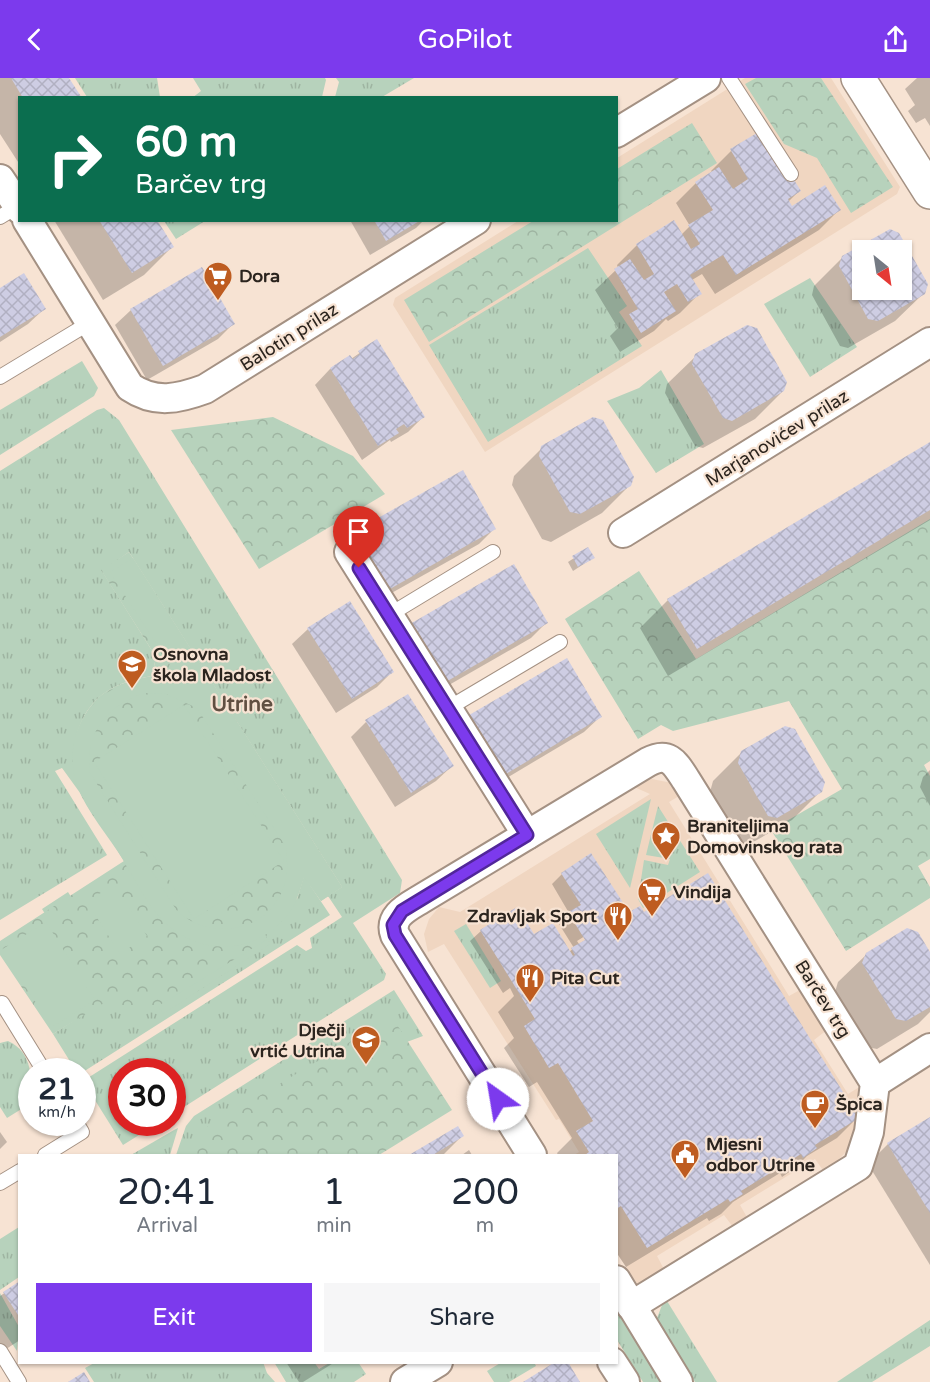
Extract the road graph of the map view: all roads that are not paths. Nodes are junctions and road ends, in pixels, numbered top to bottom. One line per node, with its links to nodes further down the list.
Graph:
1 (706, 78): 4 (street)
2 (729, 78): 5 (lane)
3 (858, 78): 7 (street)
4 (618, 132)
5 (791, 174)
6 (0, 179): 8 (street, Balotin prilaz)
7 (930, 192)
8 (16, 213)
9 (22, 222): 11 (street, Balotin prilaz)
10 (473, 222): 11 (street, Balotin prilaz)
11 (91, 322): 13 (lane)
12 (930, 342): 14 (street, Marjanovićev prilaz)
13 (0, 377)
14 (623, 533)
15 (349, 552): 17 (street)
16 (493, 552): 17 (lane)
17 (389, 615): 19 (street)
18 (560, 642): 19 (lane)
19 (447, 709): 20 (street)
20 (527, 835): 24 (street, Barčev trg); 27 (street, Barčev trg)
21 (2, 1003): 23 (lane)
22 (930, 1048): 24 (street)
23 (36, 1058)
24 (875, 1083): 31 (street)
25 (75, 1136): 26 (lane)
26 (47, 1154)
27 (531, 1154)
28 (18, 1172): 29 (lane)
29 (0, 1184)
30 (618, 1283): 31 (street)
31 (631, 1306): 38 (street)
32 (0, 1351): 35 (lane)
33 (435, 1364): 36 (street)
34 (613, 1364): 37 (street)
35 (19, 1382)
36 (405, 1382)
37 (625, 1382)
38 (678, 1382)

